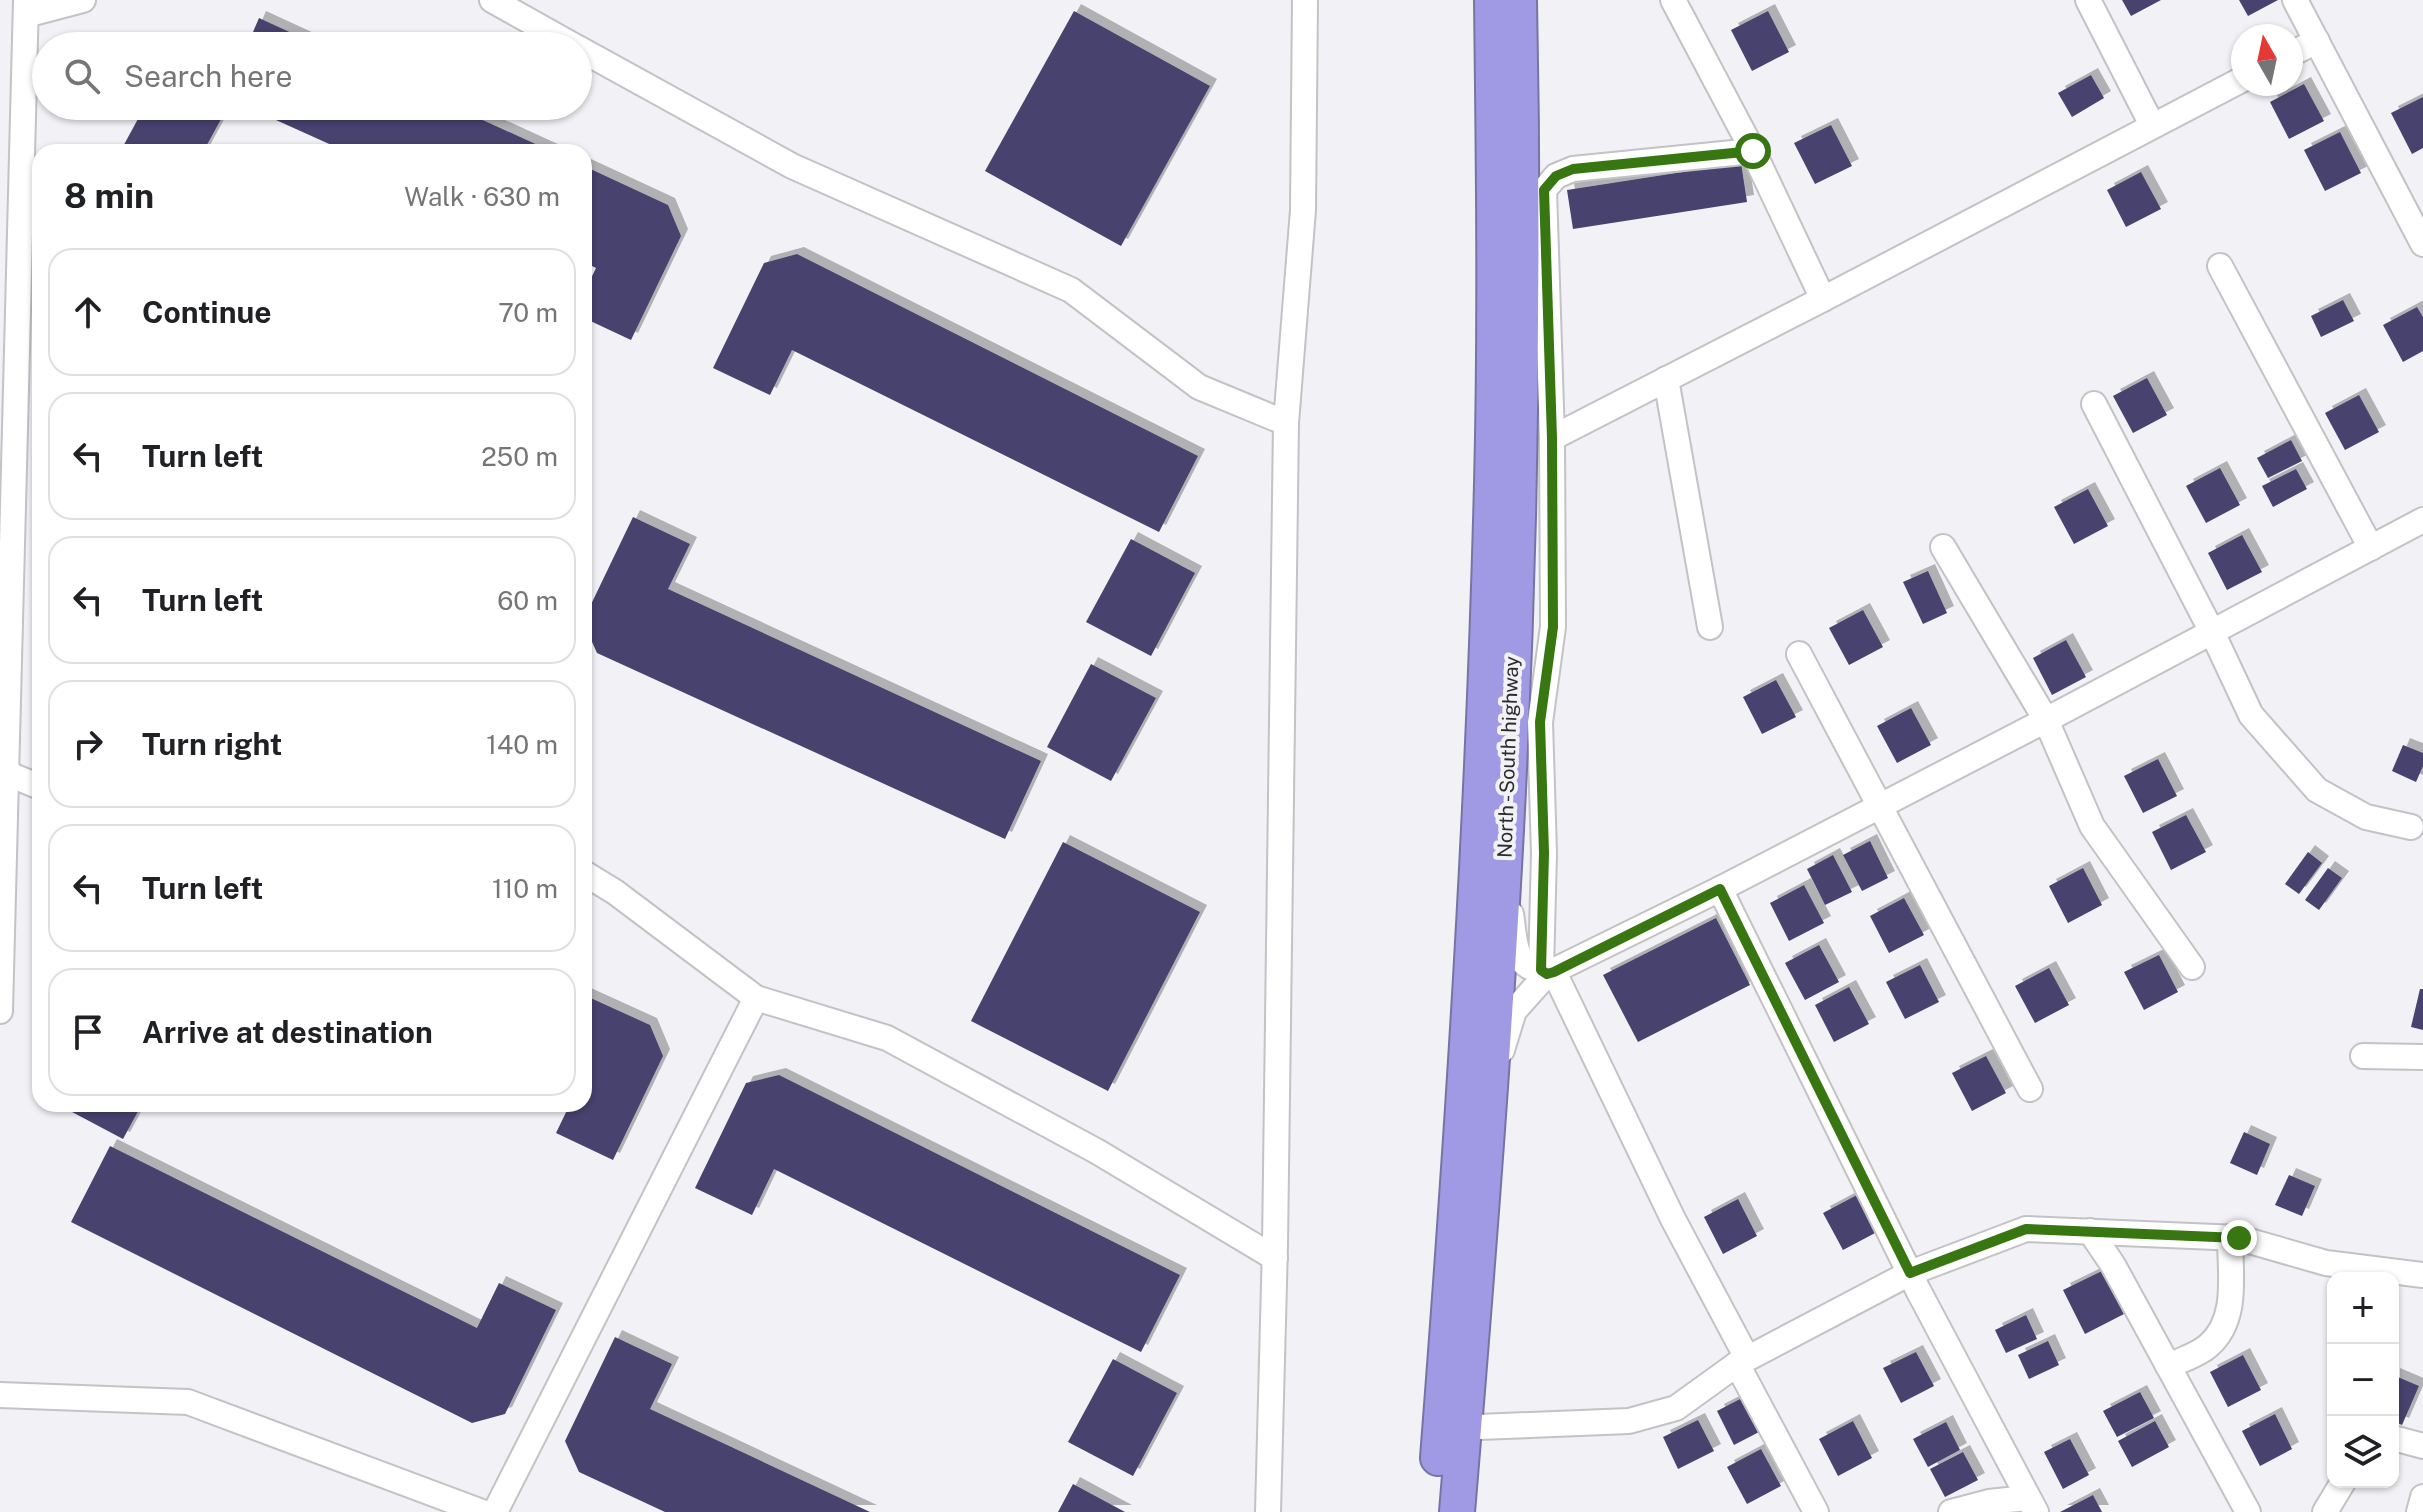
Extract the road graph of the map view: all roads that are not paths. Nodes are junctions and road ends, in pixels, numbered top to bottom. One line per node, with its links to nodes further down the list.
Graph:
1 (83, 0): 9 (street)
2 (492, 0): 10 (street)
3 (1305, 0): 22 (street)
4 (1492, 0): 63 (highway, North - South highway)
5 (1519, 0): 35 (highway, North - South highway)
6 (1673, 0): 16 (street)
7 (2088, 0): 15 (street)
8 (2295, 0): 11 (street)
9 (26, 8): 31 (street)
10 (549, 32)
11 (2317, 41): 12 (street); 17 (street)
12 (2303, 48)
13 (592, 56): 22 (street)
14 (2231, 85): 15 (street)
15 (2152, 125): 19 (street)
16 (1753, 151): 19 (street); 23 (street)
17 (2423, 244)
18 (2220, 266): 26 (street)
19 (1823, 299): 20 (street)
20 (1666, 379): 23 (street); 27 (street)
21 (2094, 404): 28 (street)
22 (1286, 423): 48 (street)
23 (1552, 438): 39 (street)
24 (2423, 520): 26 (street)
25 (1943, 547): 30 (street)
26 (2371, 548): 28 (street)
27 (1710, 627)
28 (2212, 632): 30 (street); 34 (street)
29 (1799, 654): 33 (street)
30 (2046, 720): 33 (street); 38 (street)
31 (6, 773): 32 (street); 41 (street)
32 (32, 784)
33 (1882, 805): 37 (street); 44 (street)
34 (2411, 827)
35 (1504, 868): 39 (street); 45 (highway, North - South highway)
36 (592, 878): 40 (street)
37 (1720, 889): 39 (street); 49 (street)
38 (2192, 967)
39 (1548, 972): 45 (street); 51 (street)
40 (756, 998): 48 (street); 61 (street)
41 (0, 1011)
42 (2363, 1056): 43 (street)
43 (2423, 1057)
44 (2030, 1089)
45 (1488, 1098): 54 (highway, North - South highway)
46 (2090, 1231): 47 (street); 49 (street); 52 (street)
47 (2230, 1237): 50 (street); 52 (street)
48 (1275, 1258): 62 (street)
49 (1910, 1273): 51 (street); 59 (street)
50 (2423, 1275)
51 (1742, 1361): 54 (street); 65 (street)
52 (2168, 1366): 67 (street)
53 (0, 1395): 60 (street)
54 (1464, 1425): 64 (highway, North - South highway)
55 (2399, 1440): 56 (street)
56 (2423, 1446)
57 (2339, 1488): 68 (street)
58 (2423, 1497): 69 (street)
59 (2032, 1505): 66 (street)
60 (482, 1512)
61 (495, 1512)
62 (1268, 1512)
63 (1434, 1512)
64 (1457, 1512)
65 (1816, 1512)
66 (1951, 1512)
67 (2248, 1512)
68 (2325, 1512)
69 (2419, 1512)

